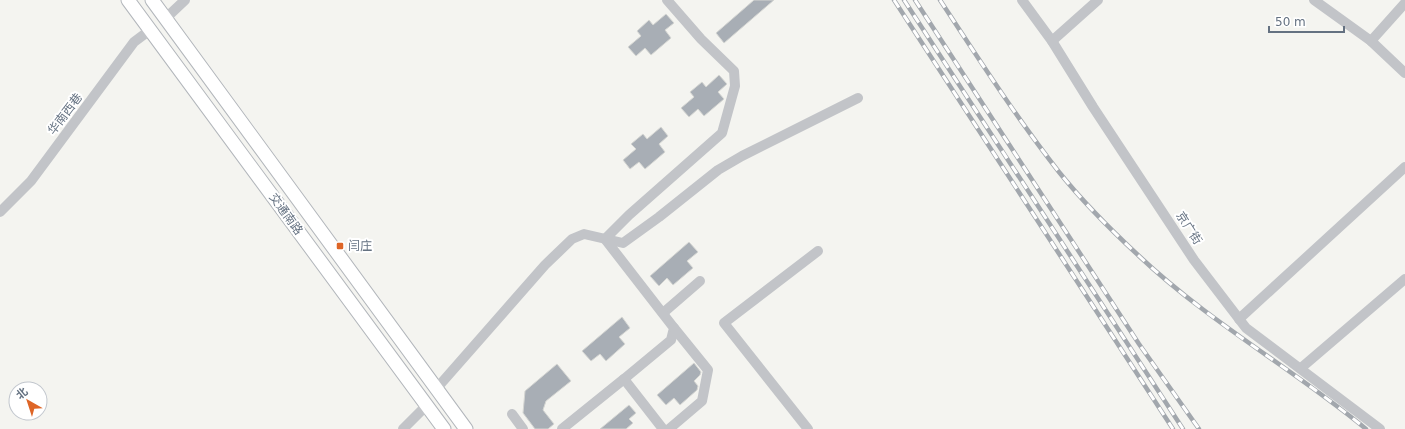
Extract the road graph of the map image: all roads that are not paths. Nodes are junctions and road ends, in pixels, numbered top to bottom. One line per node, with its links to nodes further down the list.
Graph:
1 (128, 0): 10 (main road, 交通南路)
2 (152, 0): 9 (main road, 交通南路)
3 (185, 0): 9 (street)
4 (667, 0): 17 (street)
5 (1022, 0): 11 (street, 京广街)
6 (1098, 0): 11 (street)
7 (1314, 0): 12 (street)
8 (1405, 3): 12 (street)
9 (166, 18): 10 (main road); 26 (main road, 交通南路)
10 (150, 30): 16 (street, 华南西巷); 27 (main road, 交通南路)
11 (1052, 41): 22 (street, 京广街)
12 (1371, 41): 13 (street)
13 (1405, 73)
14 (858, 98): 17 (street)
15 (1405, 167): 22 (street)
16 (0, 212)
17 (605, 239): 21 (street); 26 (street)
18 (818, 251): 36 (street)
19 (1405, 279): 24 (street)
20 (700, 281): 21 (street)
21 (663, 313): 23 (street)
22 (1239, 319): 24 (street, 京广街)
23 (674, 328): 25 (street); 35 (street)
24 (1301, 368): 37 (street, 京广街)
25 (624, 379): 33 (street); 34 (street)
26 (437, 388): 27 (main road); 31 (main road, 交通南路)
27 (427, 405): 29 (street); 30 (main road, 交通南路)
28 (512, 414): 32 (street)
29 (402, 429)
30 (444, 429)
31 (466, 429)
32 (523, 429)
33 (562, 429)
34 (663, 429)
35 (669, 429)
36 (808, 429)
37 (1380, 429)

